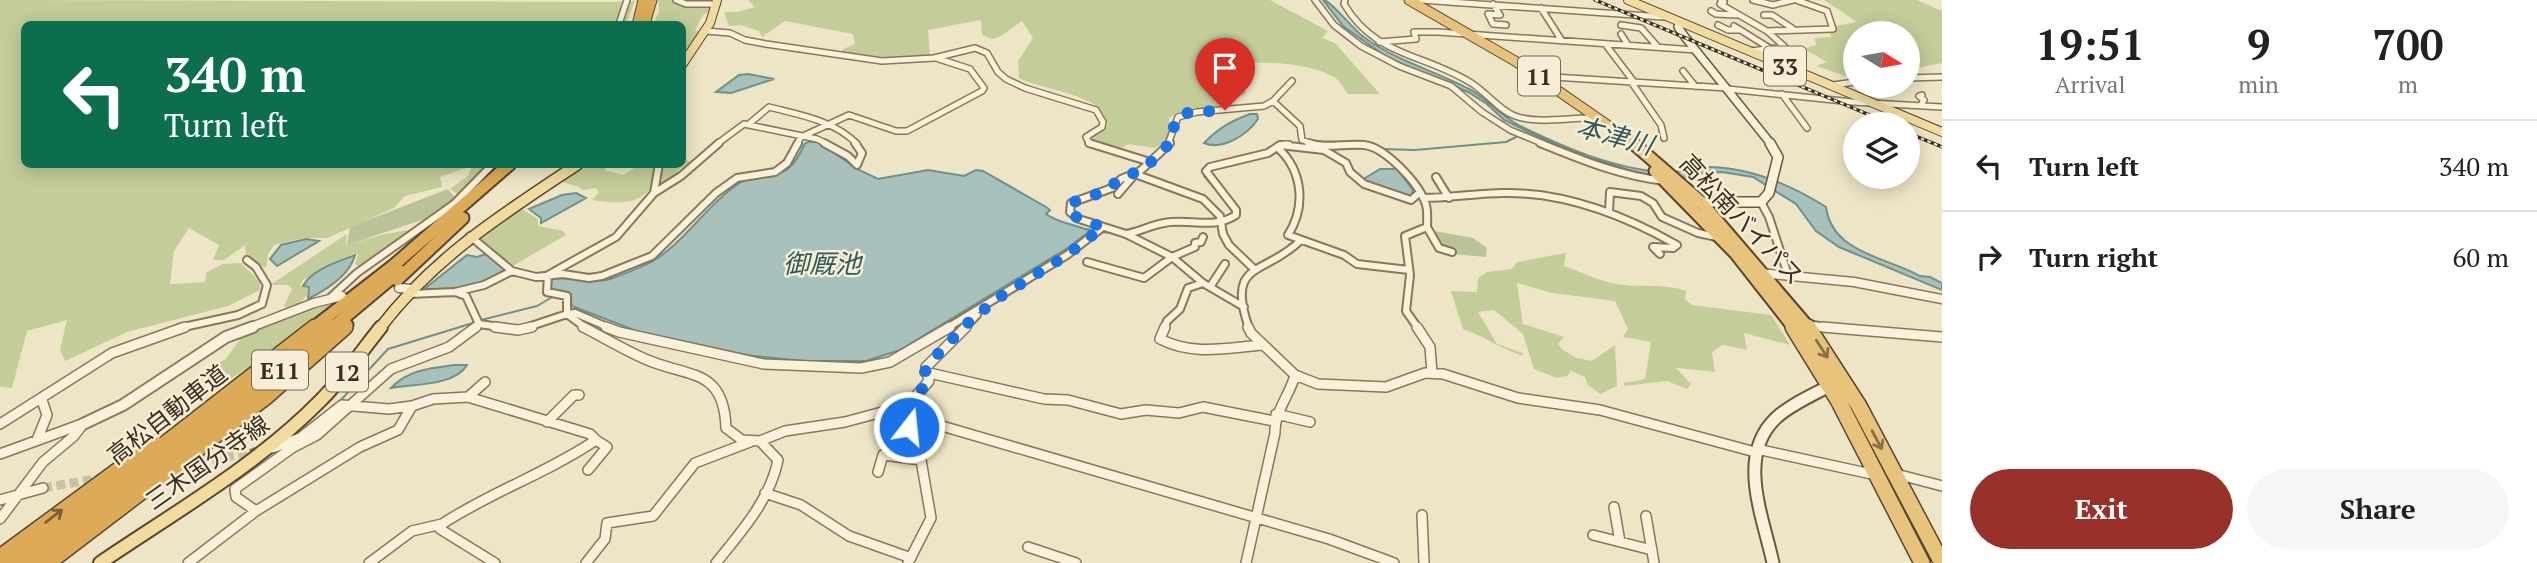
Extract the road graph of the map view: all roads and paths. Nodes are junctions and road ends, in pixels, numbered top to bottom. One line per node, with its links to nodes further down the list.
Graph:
1 (627, 0): 24 (street)
2 (643, 0): 25 (highway)
3 (652, 0): 26 (highway)
4 (676, 0): 15 (street)
5 (1315, 0): 82 (street)
6 (1345, 0): 40 (street)
7 (1399, 0): 36 (highway, 高松南バイパス / 11)
8 (1409, 0): 37 (highway, 高松南バイパス / 11)
9 (1423, 0): 16 (street)
10 (1541, 0): 17 (street)
11 (1628, 0): 22 (main road, 33)
12 (1721, 0): 20 (street)
13 (1753, 0): 14 (street)
14 (1795, 0): 32 (street)
15 (717, 2): 35 (main road)
16 (1493, 4): 17 (street); 28 (street)
17 (1544, 8): 19 (street); 39 (street)
18 (1711, 11): 20 (street)
19 (1598, 13): 22 (street); 23 (street)
20 (1741, 15): 34 (street)
21 (1764, 15): 32 (street)
22 (1667, 17): 27 (main road, 33)
23 (1603, 20)
24 (619, 21)
25 (638, 21)
26 (646, 21)
27 (1679, 22): 44 (main road); 46 (main road, 33)
28 (1506, 25)
29 (1621, 25): 43 (street)
30 (1718, 25): 33 (street)
31 (1734, 26): 33 (street)
32 (1793, 29): 34 (street)
33 (1741, 30): 45 (street)
34 (1767, 30): 45 (street)
35 (706, 31): 47 (street); 48 (main road)
36 (1457, 33): 37 (street); 40 (street); 65 (highway, 高松南バイパス / 11)
37 (1468, 34): 39 (street); 50 (highway, 高松南バイパス / 11)
38 (1621, 34): 42 (street)
39 (1562, 41): 41 (street)
40 (1379, 42): 65 (street)
41 (1605, 45): 42 (street); 54 (street)
42 (1629, 45): 43 (street)
43 (1657, 46): 44 (street)
44 (1696, 50): 58 (main road)
45 (1772, 50): 46 (street)
46 (1749, 51): 57 (main road, 33)
47 (934, 58): 67 (street); 73 (street)
48 (686, 59)
49 (1683, 71): 56 (street)
50 (1538, 76): 54 (street); 74 (highway, 高松南バイパス / 11)
51 (1942, 77): 52 (street)
52 (1920, 78)
53 (1292, 81): 61 (street)
54 (1633, 82): 56 (street); 71 (street)
55 (1843, 84): 57 (street)
56 (1695, 86): 58 (street)
57 (1832, 86): 62 (main road, 33)
58 (1728, 89): 59 (street); 87 (main road)
59 (1781, 93): 62 (street); 68 (street)
60 (1922, 95): 63 (street)
61 (1273, 101): 73 (street); 85 (street)
62 (1874, 103): 63 (street); 69 (main road, 33)
63 (1921, 105): 64 (street)
64 (1942, 107)
65 (1590, 118): 82 (highway, 高松南バイパス / 11)
66 (750, 123): 67 (street); 70 (street); 83 (street)
67 (825, 124): 70 (street); 70 (street)
68 (1807, 128)
69 (1942, 132)
70 (801, 137): 111 (street)
71 (1664, 138)
72 (1278, 148): 85 (street); 92 (street); 100 (street)
73 (1150, 162): 80 (street)
74 (1660, 164): 88 (highway, 高松南バイパス / 11)
75 (489, 168): 117 (street)
76 (506, 168): 128 (highway, 高松自動車道 / E11)
77 (517, 168): 89 (highway, 高松自動車道 / E11)
78 (572, 168): 97 (main road, 三木国分寺線 / 12)
79 (659, 168): 83 (street)
80 (1135, 174): 84 (street); 92 (street); 93 (street)
81 (1436, 177): 86 (street)
82 (1665, 181): 88 (highway, 高松南バイパス / 11)
83 (654, 193): 111 (street)
84 (1118, 194)
85 (1421, 196): 86 (street); 94 (street)
86 (1449, 198): 90 (street)
87 (1761, 201): 88 (main road); 112 (street)
88 (1694, 202): 99 (highway, 高松南バイパス / 11); 110 (highway, 高松南バイパス / 11)
89 (475, 206): 179 (highway, 高松自動車道 / E11); 180 (highway)
90 (1609, 212): 91 (street); 95 (street)
91 (1662, 217): 95 (street); 99 (street)
92 (1221, 223): 96 (street); 107 (street)
93 (1103, 227): 96 (street); 118 (street)
94 (1427, 227): 101 (street); 108 (street)
95 (1657, 232): 102 (street)
96 (1126, 234): 103 (street)
97 (469, 236): 109 (street); 114 (main road, 三木国分寺線 / 12)
98 (1203, 237): 103 (street)
99 (1721, 238): 110 (highway, 高松南バイパス / 11)
100 (1301, 240): 107 (street); 108 (street)
101 (1452, 251)
102 (1660, 254)
103 (1172, 257): 105 (street); 113 (street)
104 (247, 260): 122 (street)
105 (1087, 262)
106 (1225, 264): 113 (street)
107 (1253, 268): 120 (street)
108 (1409, 270): 130 (street)
109 (512, 271): 111 (street); 115 (street)
110 (1758, 273): 112 (street); 123 (highway, 高松南バイパス / 11); 133 (highway, 高松南バイパス / 11)
111 (548, 275): 121 (street)
112 (1788, 275): 119 (street)
113 (1206, 285): 120 (street); 127 (street)
114 (406, 290): 115 (street); 149 (main road, 三木国分寺線 / 12)
115 (455, 292): 124 (street)
116 (342, 296): 117 (street)
117 (330, 298): 125 (street)
118 (998, 298): 121 (street); 129 (street)
119 (1939, 300)
120 (1244, 307): 127 (street)
121 (567, 314): 124 (street); 147 (street)
122 (228, 319): 125 (street); 136 (street)
123 (1806, 323): 126 (street); 133 (highway, 高松南バイパス / 11, one-way to 133)
124 (480, 324): 137 (street)
125 (226, 337): 144 (street)
126 (1941, 338)
127 (1262, 345): 131 (street)
128 (287, 350): 176 (highway, one-way to 128); 178 (highway, 高松自動車道 / E11)
129 (925, 372): 138 (street); 140 (street)
130 (1432, 373): 131 (street); 150 (street)
131 (1295, 374): 140 (street)
132 (485, 382): 135 (street)
133 (1837, 383): 150 (main road); 156 (highway, 高松南バイパス / 11, one-way to 156); 157 (highway, 高松南バイパス / 11)
134 (579, 395): 141 (street)
135 (468, 397): 139 (street); 141 (street)
136 (42, 400): 143 (street); 146 (street)
137 (353, 405): 139 (street); 149 (street); 161 (street)
138 (908, 405): 147 (street); 148 (street)
139 (412, 406): 166 (street)
140 (1275, 418): 142 (street); 169 (street)
141 (547, 422): 145 (street)
142 (1310, 422)
143 (0, 424)
144 (83, 424): 146 (street); 162 (street)
145 (596, 440): 154 (street); 171 (street)
146 (37, 441): 152 (street)
147 (756, 441): 163 (street); 185 (street)
148 (916, 445): 153 (street); 169 (street)
149 (261, 450): 151 (street); 158 (main road, 三木国分寺線 / 12)
150 (1756, 451): 157 (street); 192 (main road)
151 (248, 453)
152 (0, 454)
153 (921, 460): 155 (street); 177 (street)
154 (588, 470)
155 (878, 472)
156 (1895, 474): 159 (street); 194 (highway, 高松南バイパス / 11)
157 (1878, 475): 193 (highway, 高松南バイパス / 11)
158 (218, 482): 161 (street); 181 (main road, 三木国分寺線 / 12)
159 (1942, 486)
160 (43, 488): 162 (street)
161 (235, 489): 166 (street)
162 (20, 493): 164 (street); 170 (street)
163 (765, 493): 177 (street); 186 (street)
164 (0, 500)
165 (1615, 508): 173 (street)
166 (256, 511): 182 (street)
167 (1422, 515): 190 (street)
168 (1646, 516): 175 (street)
169 (1255, 518): 188 (street); 189 (street)
170 (0, 519)
171 (442, 524): 183 (street); 184 (street)
172 (1592, 535): 173 (street)
173 (1620, 542): 175 (street)
174 (1028, 547): 187 (street)
175 (1652, 550): 191 (street)
176 (0, 557)
177 (909, 560)
178 (12, 563)
179 (29, 563)
180 (48, 563)
181 (100, 563)
182 (188, 563)
183 (369, 563)
184 (495, 563)
185 (586, 563)
186 (716, 563)
187 (1076, 563)
188 (1246, 563)
189 (1394, 563)
190 (1424, 563)
191 (1654, 563)
192 (1773, 563)
193 (1922, 563)
194 (1942, 563)

